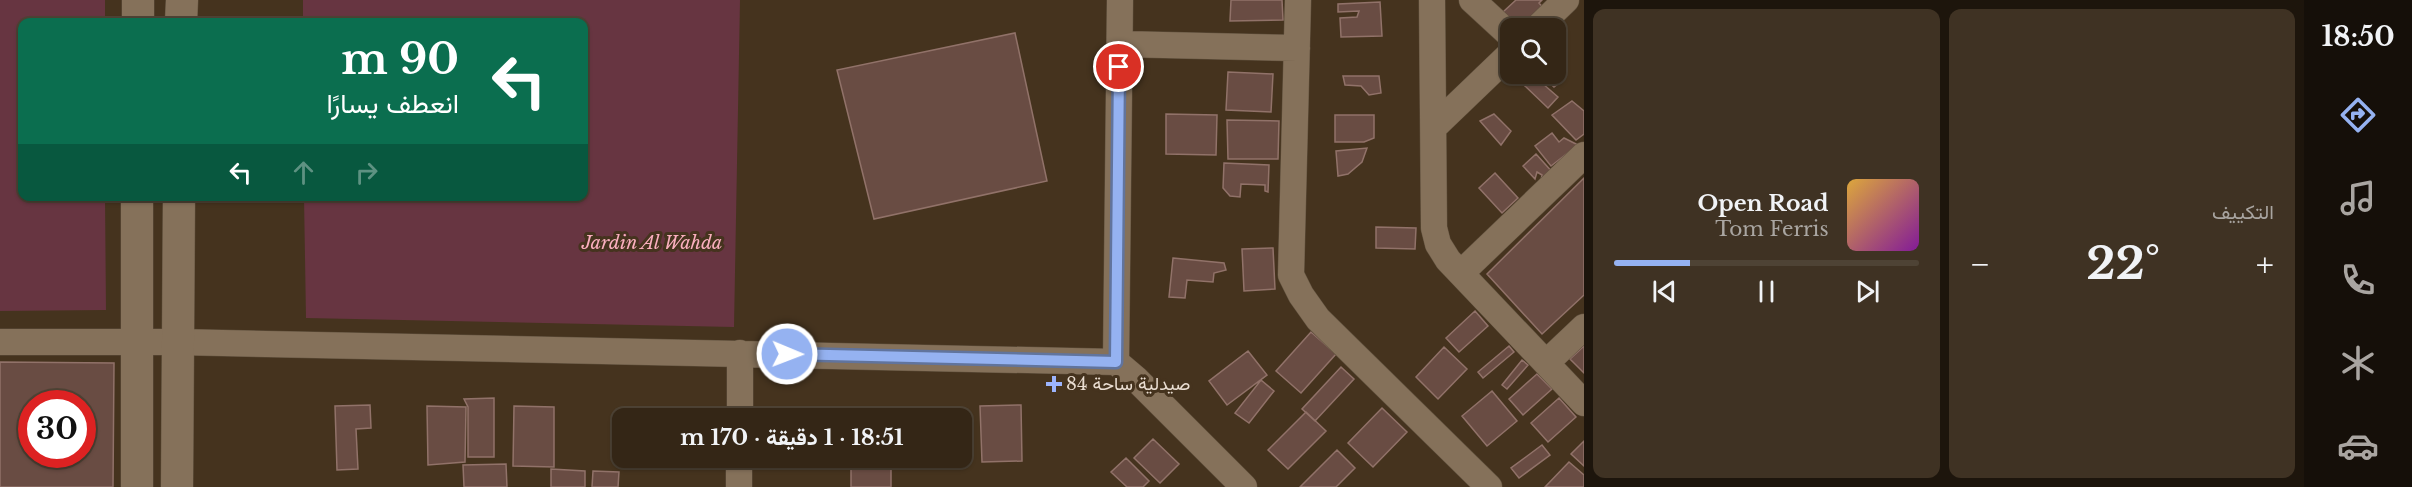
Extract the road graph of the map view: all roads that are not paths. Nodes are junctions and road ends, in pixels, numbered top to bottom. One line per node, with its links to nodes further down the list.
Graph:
1 (138, 0): 8 (street)
2 (182, 0): 9 (street)
3 (1120, 0): 12 (street)
4 (1298, 0): 13 (street)
5 (1432, 0): 15 (street)
6 (1472, 0): 11 (street)
7 (1566, 0): 10 (street)
8 (138, 18)
9 (181, 18)
10 (1547, 18)
11 (1500, 26)
12 (1120, 44): 13 (street); 25 (street)
13 (1297, 48): 34 (street)
14 (1500, 64): 15 (street)
15 (1434, 127): 19 (street)
16 (1584, 155): 19 (street)
17 (136, 201): 22 (street)
18 (179, 201): 23 (street)
19 (1461, 273): 26 (street)
20 (1584, 327): 26 (street)
21 (0, 342): 22 (street)
22 (136, 342): 23 (street); 30 (street)
23 (177, 342): 24 (street); 31 (street)
24 (740, 353): 25 (street); 28 (street)
25 (1116, 362): 33 (street)
26 (1546, 363): 27 (street)
27 (1584, 403)
28 (740, 408)
29 (740, 468): 32 (street)
30 (137, 487)
31 (177, 487)
32 (739, 487)
33 (1244, 487)
34 (1489, 487)

